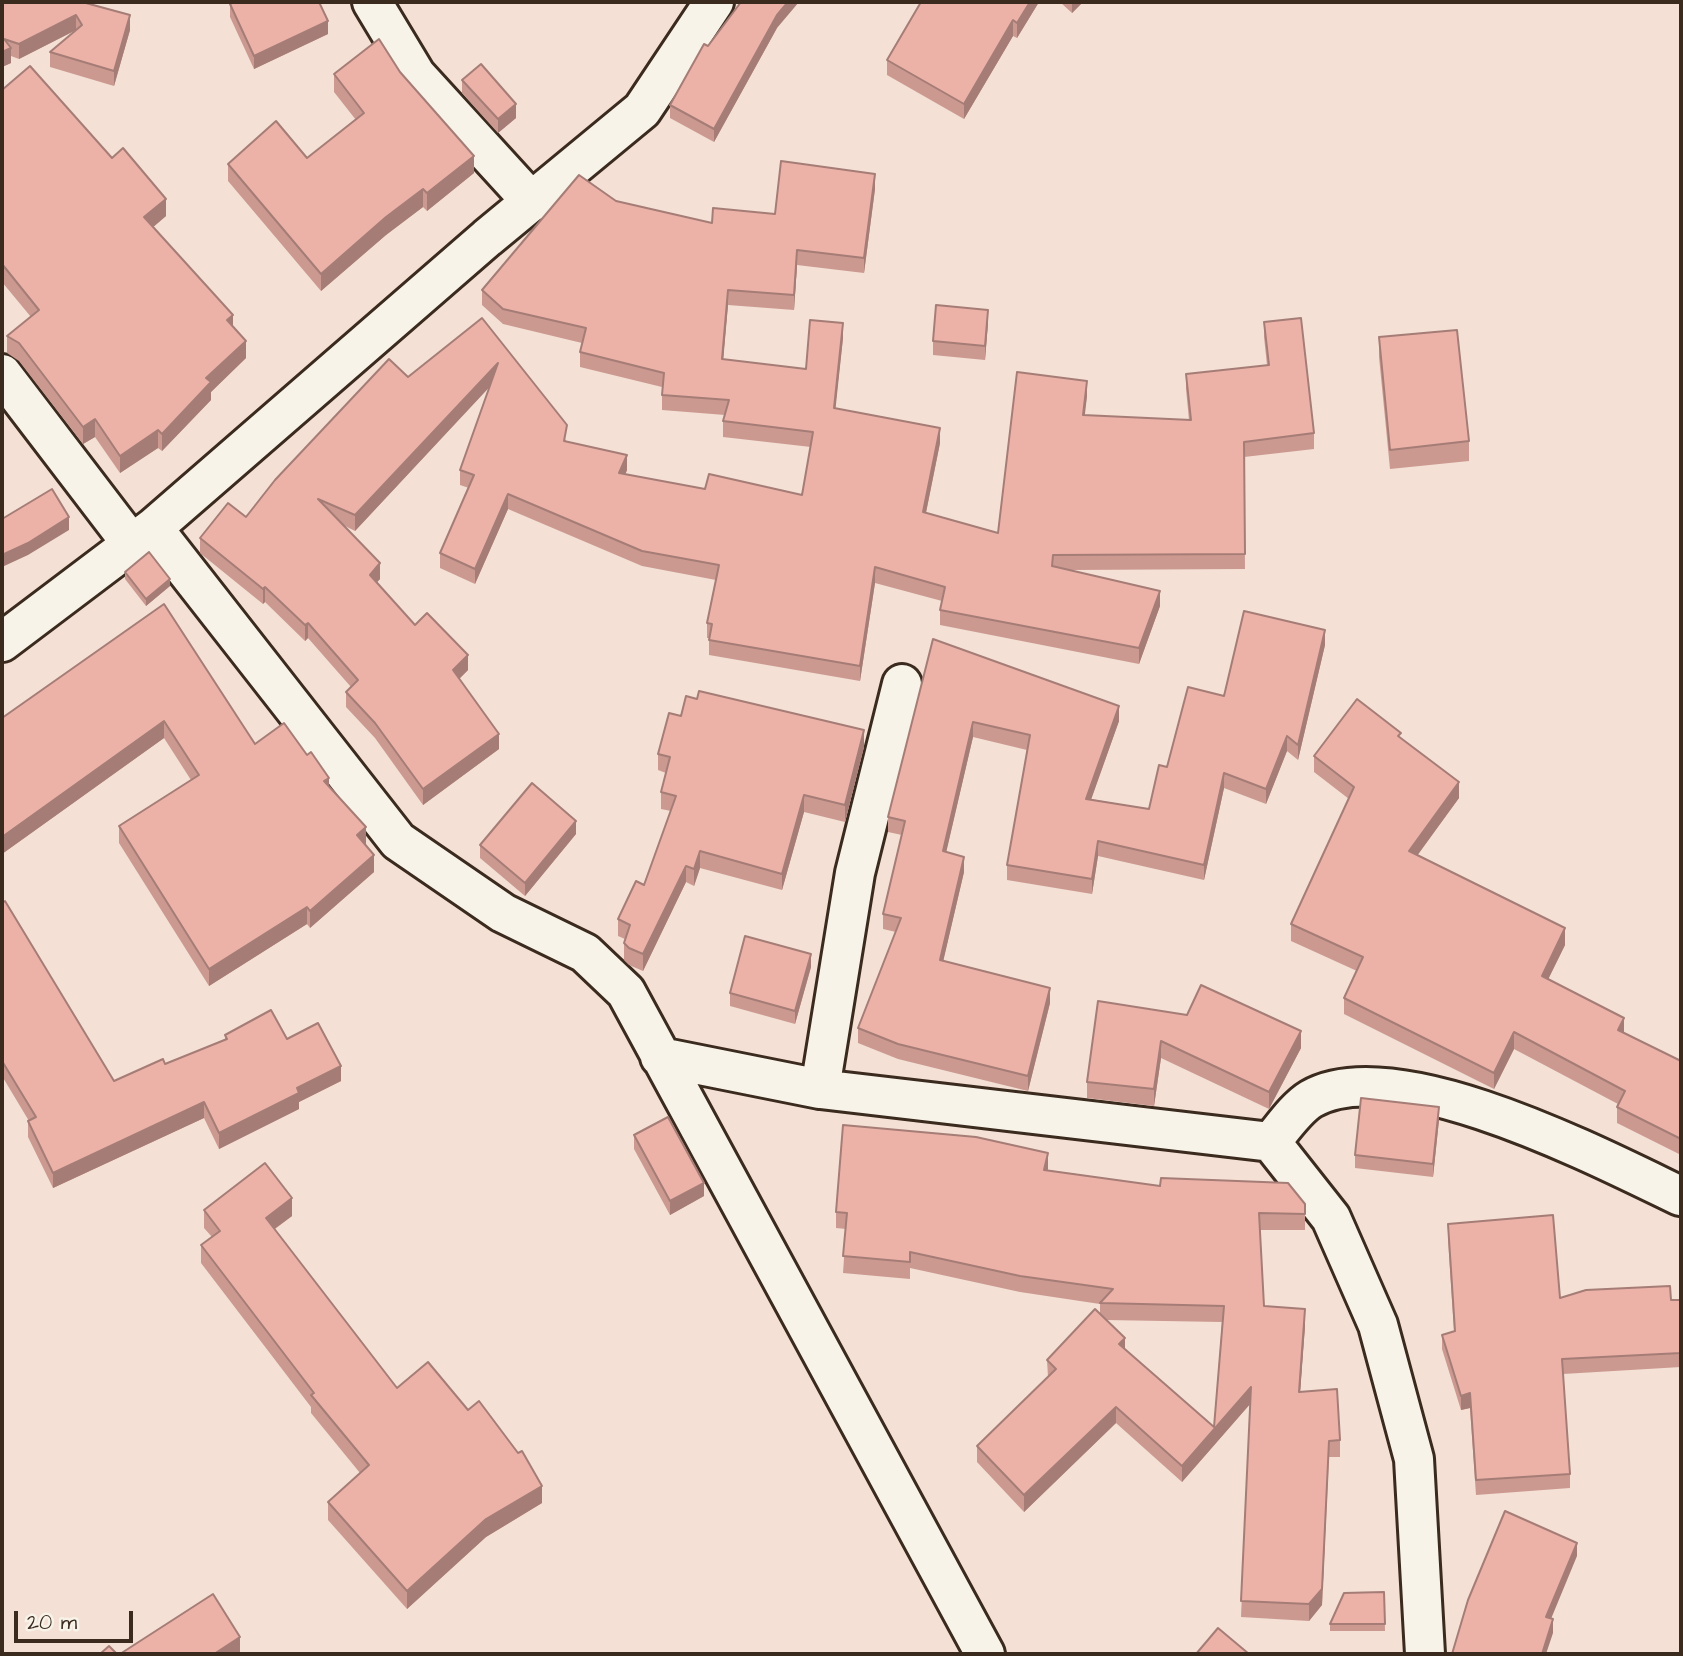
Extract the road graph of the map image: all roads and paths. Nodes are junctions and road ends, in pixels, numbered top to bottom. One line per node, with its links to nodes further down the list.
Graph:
1 (372, 2): 3 (street)
2 (714, 2): 3 (street)
3 (532, 202): 5 (street)
4 (2, 374): 5 (street)
5 (142, 536): 6 (street); 8 (street)
6 (2, 642)
7 (902, 684): 9 (street)
8 (660, 1058): 9 (street); 12 (street)
9 (820, 1089): 10 (street)
10 (1270, 1142): 11 (street); 13 (street)
11 (1680, 1196)
12 (985, 1654)
13 (1425, 1654)

